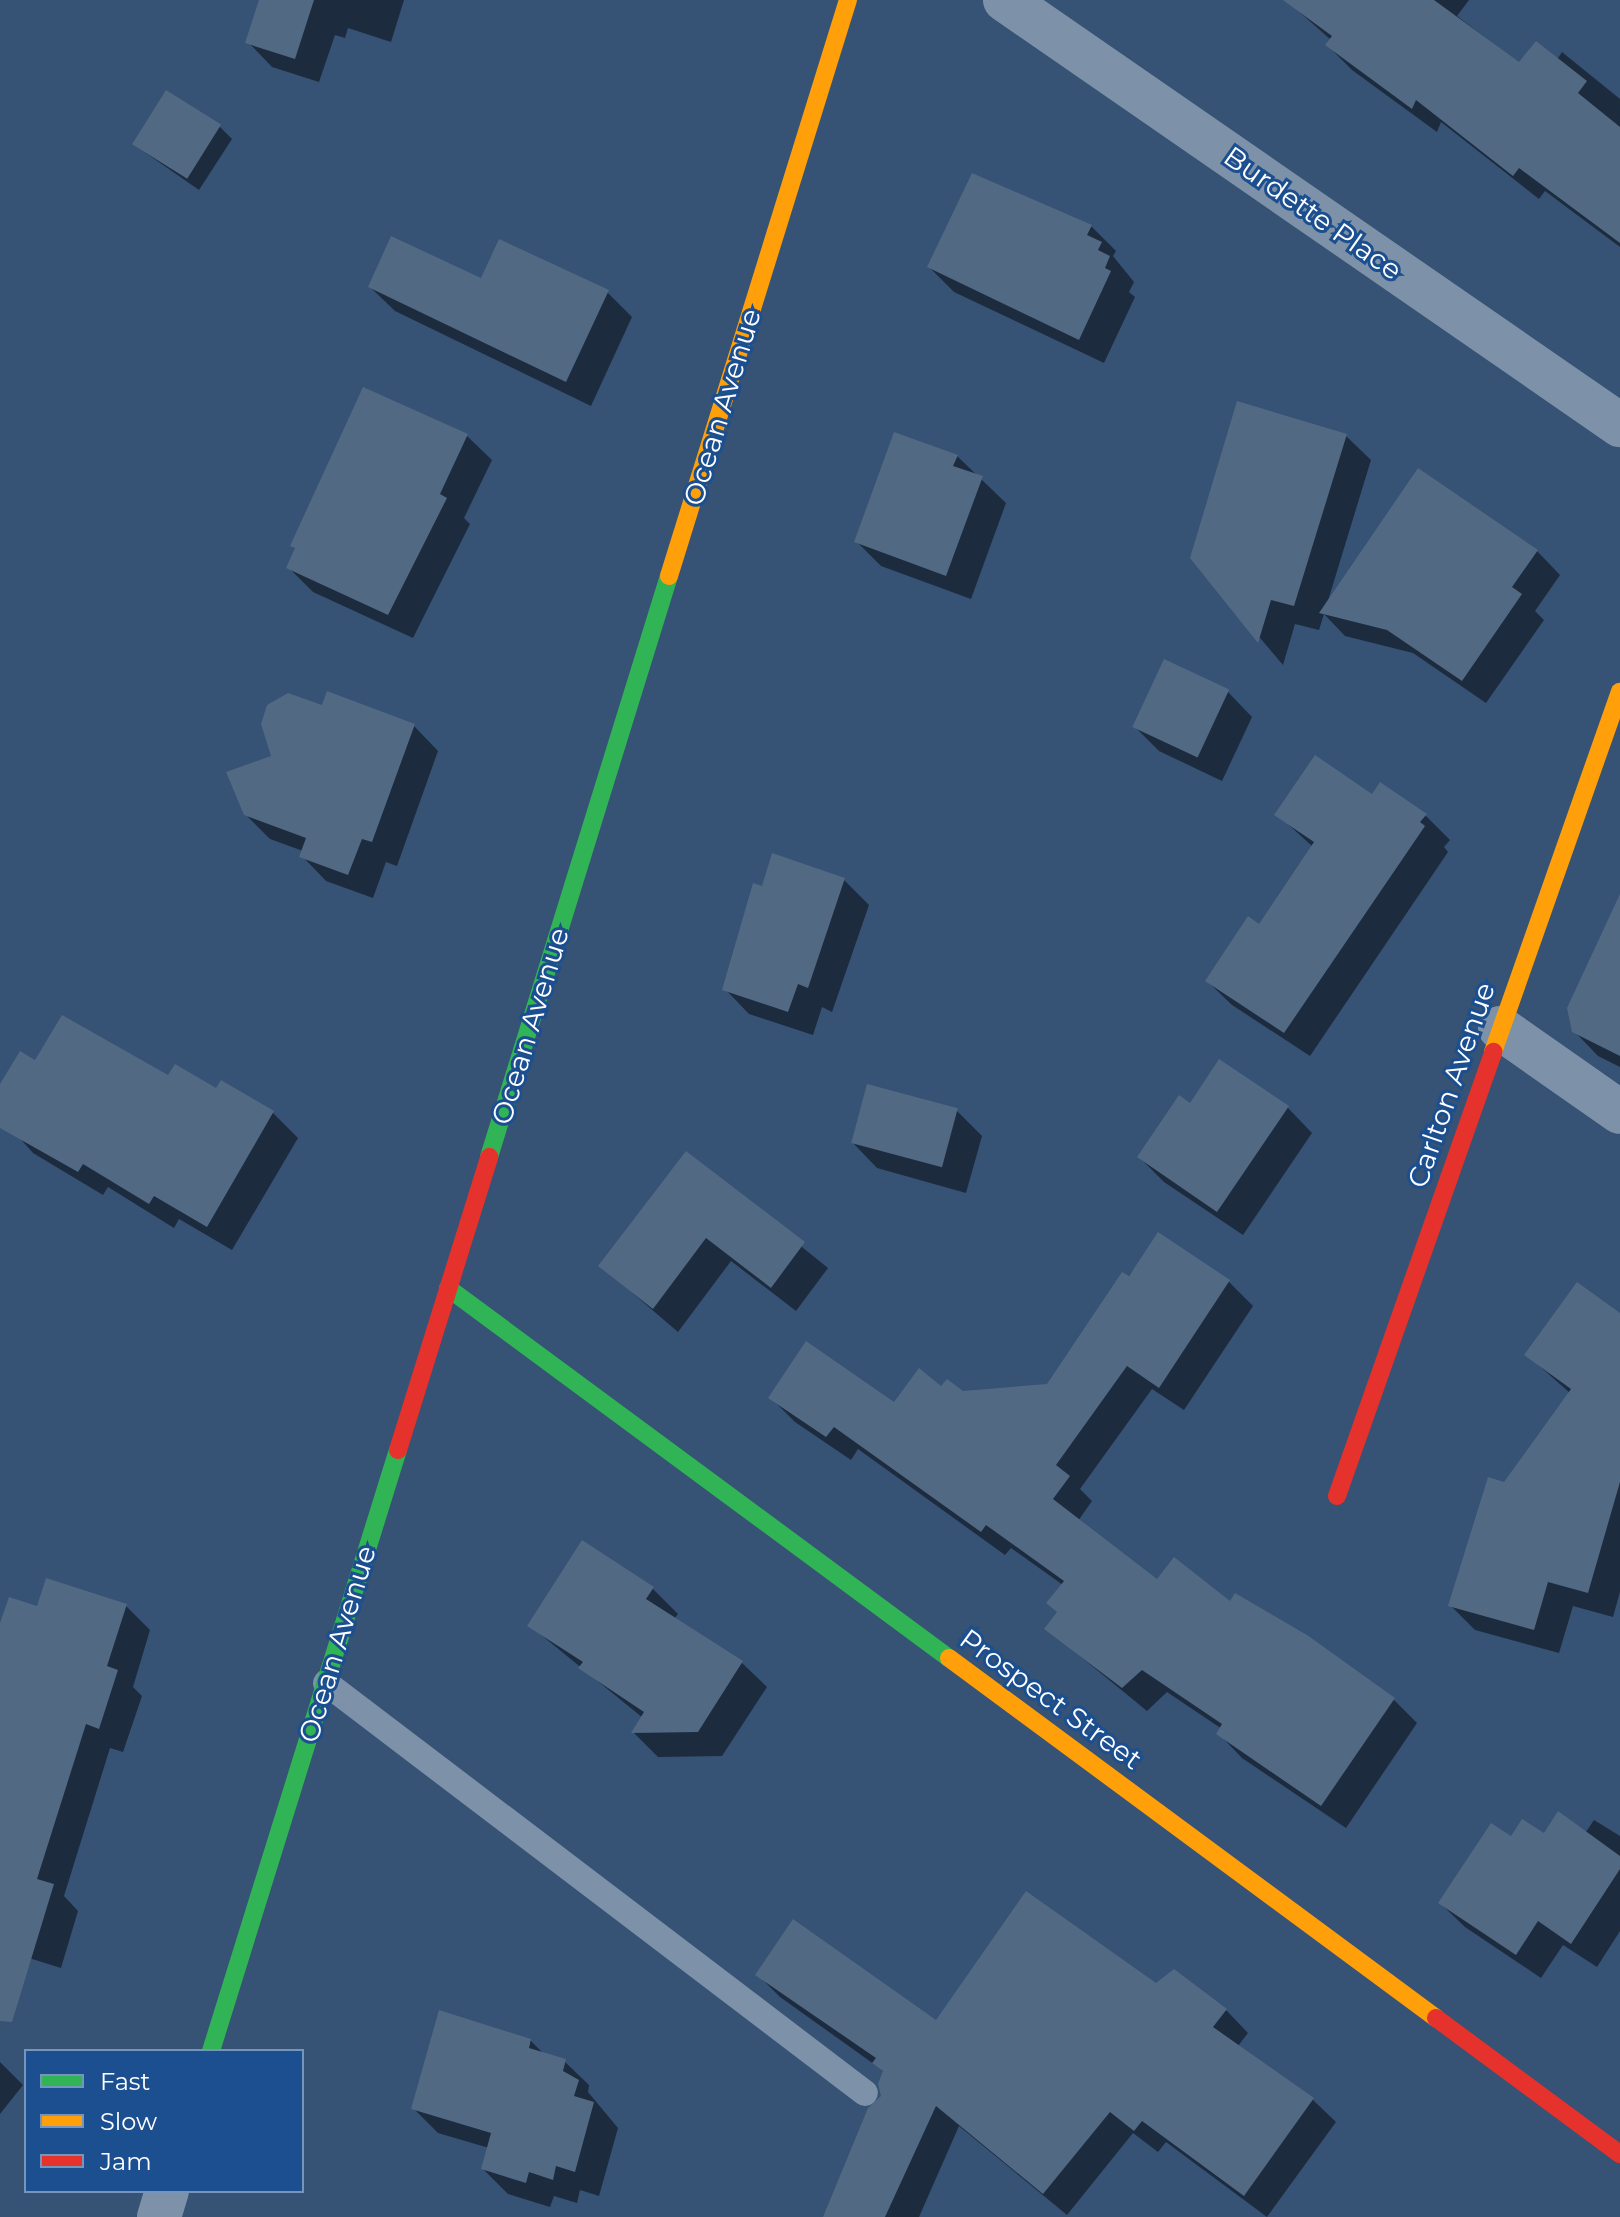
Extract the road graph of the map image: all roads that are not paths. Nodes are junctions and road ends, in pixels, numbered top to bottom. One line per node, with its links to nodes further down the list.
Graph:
1 (848, 0): 7 (street, Ocean Avenue)
2 (1005, 0): 3 (street, Burdette Place)
3 (1620, 425)
4 (1620, 692): 5 (street, Carlton Avenue)
5 (1500, 1028): 6 (street); 8 (street, Carlton Avenue)
6 (1620, 1112)
7 (448, 1288): 9 (street, Ocean Avenue); 12 (street, Prospect Street)
8 (1337, 1496)
9 (326, 1683): 10 (street, Ocean Avenue); 11 (lane)
10 (212, 2049)
11 (865, 2093)
12 (1620, 2154)
13 (166, 2193): 14 (street)
14 (159, 2217)

